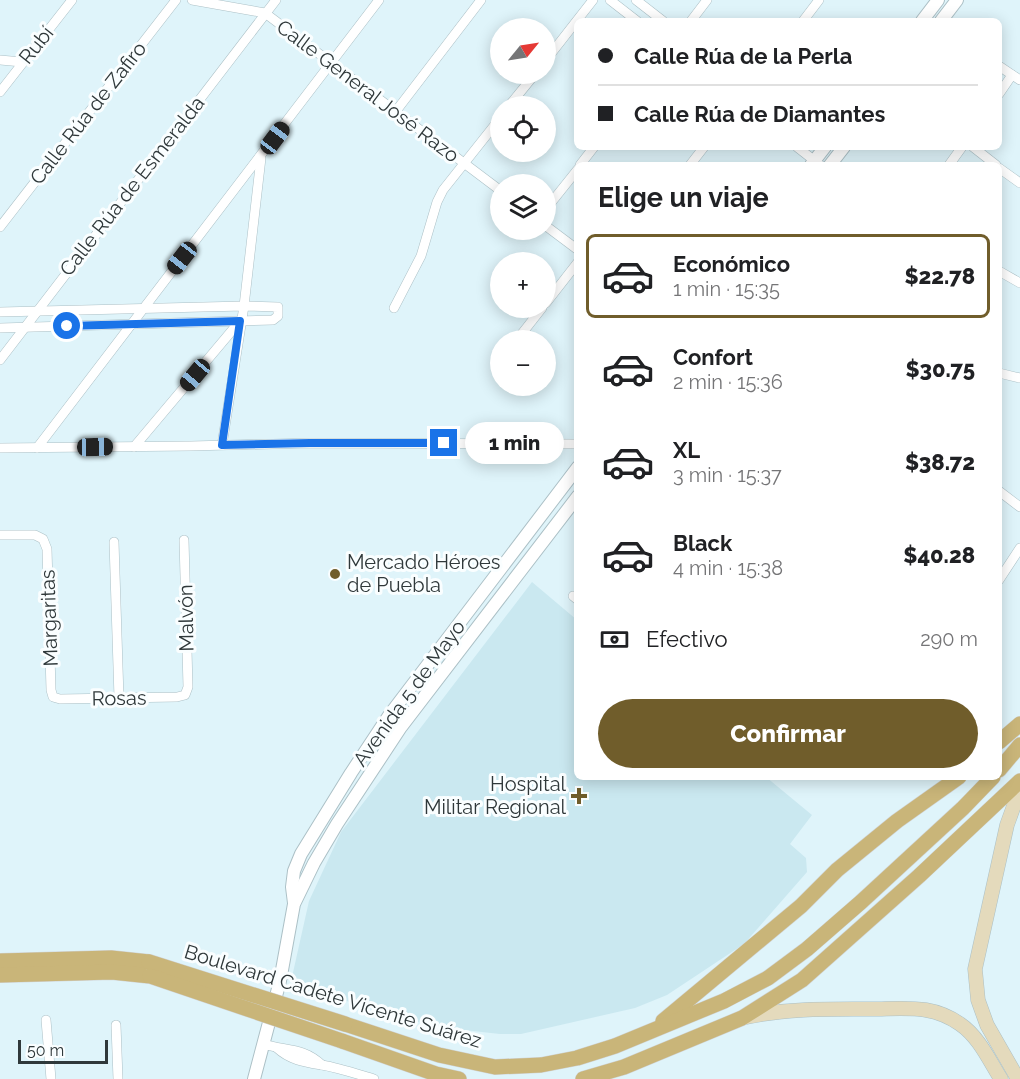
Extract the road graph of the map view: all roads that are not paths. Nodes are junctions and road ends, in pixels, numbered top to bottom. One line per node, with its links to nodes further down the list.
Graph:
1 (72, 0): 25 (street, Rubí)
2 (176, 0): 50 (street, Calle Rúa de Zafiro)
3 (192, 0): 14 (street, Calle General José Razo)
4 (276, 0): 14 (street, Calle Rúa de Esmeralda)
5 (379, 0): 26 (street)
6 (481, 0): 33 (street)
7 (594, 0): 15 (street)
8 (610, 0): 16 (street)
9 (636, 0): 17 (street)
10 (707, 0): 18 (street)
11 (819, 0): 19 (street)
12 (938, 0): 20 (street)
13 (957, 0): 21 (street)
14 (265, 14): 26 (street, Calle General José Razo); 60 (street, Calle Rúa de Esmeralda)
15 (580, 18)
16 (633, 18)
17 (659, 18)
18 (693, 18)
19 (804, 18)
20 (924, 18)
21 (943, 18)
22 (574, 25): 23 (street)
23 (556, 48)
24 (0, 60): 25 (street)
25 (22, 62): 31 (street, Rubí)
26 (332, 63): 33 (street, Calle General José Razo); 39 (street)
27 (1002, 68): 28 (street)
28 (1016, 77): 30 (street)
29 (527, 84): 32 (street)
30 (1002, 91)
31 (0, 92)
32 (517, 96)
33 (396, 111): 44 (street, Calle General José Razo)
34 (490, 131): 44 (street)
35 (592, 150): 40 (street)
36 (702, 150): 41 (street)
37 (800, 150): 42 (street)
38 (977, 150): 43 (street)
39 (261, 156): 57 (street); 59 (street)
40 (582, 162)
41 (692, 162)
42 (813, 162)
43 (992, 162)
44 (464, 163): 47 (street, Calle General José Razo); 58 (street)
45 (1002, 170): 48 (street)
46 (574, 174): 49 (street)
47 (490, 183)
48 (1020, 183)
49 (556, 196)
50 (0, 227)
51 (556, 234): 52 (street)
52 (574, 247)
53 (574, 267): 56 (street)
54 (1002, 273): 55 (street)
55 (1020, 283)
56 (556, 290)
57 (244, 306): 59 (street); 63 (street); 63 (street)
58 (394, 308)
59 (142, 309): 60 (street); 64 (street)
60 (36, 311): 61 (street); 65 (street, Calle Rúa de Esmeralda)
61 (0, 312)
62 (534, 318): 67 (street)
63 (240, 321): 64 (street); 72 (street); 73 (street)
64 (129, 324): 65 (street); 75 (street)
65 (25, 327): 66 (street); 68 (street, Calle Rúa de Esmeralda)
66 (0, 328)
67 (525, 330)
68 (0, 360)
69 (1002, 374): 70 (street)
70 (1020, 378)
71 (574, 444): 72 (street)
72 (222, 445): 73 (street)
73 (134, 447): 75 (street)
74 (0, 448): 75 (street)
75 (37, 448)
76 (574, 472): 92 (street, Avenida 5 de Mayo)
77 (1002, 493): 79 (street)
78 (574, 501): 95 (street, Avenida 5 de Mayo)
79 (1020, 507)
80 (0, 536): 86 (street, Margaritas)
81 (184, 540): 85 (street, Malvón)
82 (114, 542): 87 (street)
83 (1020, 548): 84 (street)
84 (1002, 575)
85 (185, 695): 87 (street, Rosas)
86 (53, 698): 87 (street, Rosas)
87 (120, 698)
88 (1020, 724): 89 (main road)
89 (1002, 739)
90 (1020, 745): 91 (main road)
91 (1002, 766)
92 (351, 773): 95 (street); 98 (street, Avenida 5 de Mayo)
93 (955, 780): 105 (main road)
94 (990, 780): 105 (main road, Boulevard Cadete Vicente Suárez)
95 (364, 781): 98 (street, Avenida 5 de Mayo)
96 (1020, 781): 102 (main road)
97 (1020, 789): 114 (main road)
98 (294, 904): 106 (street, Avenida 5 de Mayo)
99 (0, 961): 100 (main road, Boulevard Cadete Vicente Suárez)
100 (149, 969): 101 (main road, Boulevard Cadete Vicente Suárez); 105 (main road, Boulevard Cadete Vicente Suárez, bridge); 111 (main road, Boulevard Cadete Vicente Suárez, bridge)
101 (0, 975)
102 (742, 1018): 112 (main road); 113 (main road)
103 (46, 1020): 107 (street)
104 (116, 1025): 108 (street)
105 (639, 1035)
106 (263, 1044): 109 (street, Avenida 5 de Mayo); 110 (street)
107 (51, 1079)
108 (118, 1079)
109 (254, 1079)
110 (374, 1079)
111 (459, 1079)
112 (583, 1079)
113 (1001, 1079)
114 (1018, 1079)

